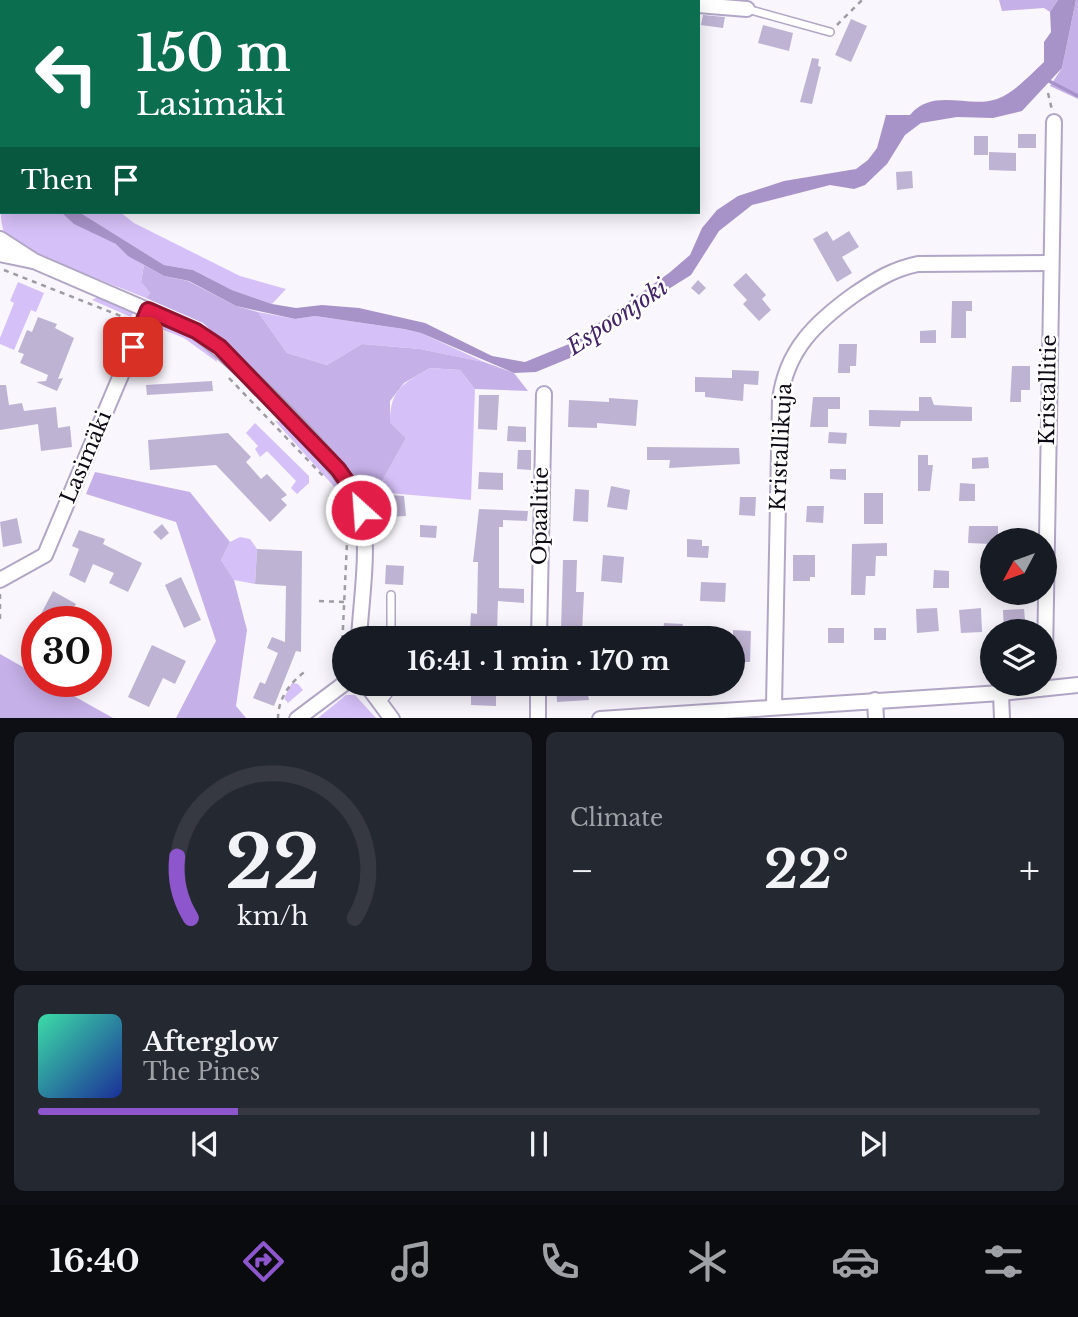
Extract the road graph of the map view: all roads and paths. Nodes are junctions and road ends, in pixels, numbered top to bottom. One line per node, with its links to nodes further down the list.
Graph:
1 (862, 0): 4 (path)
2 (700, 5): 3 (street)
3 (747, 9): 4 (lane)
4 (830, 32)
5 (1048, 93): 6 (path)
6 (1054, 122): 10 (street, Kristallitie)
7 (0, 240): 9 (street)
8 (0, 254): 9 (street)
9 (34, 261): 12 (street)
10 (1049, 263): 23 (street, Kristallitie); 39 (street, Kristallikuja)
11 (0, 268): 12 (path)
12 (145, 317): 17 (street, Lasimäki); 25 (street)
13 (226, 374): 15 (path)
14 (544, 394): 27 (street, Opaalitie)
15 (331, 485)
16 (336, 494): 21 (path)
17 (0, 580)
18 (0, 593): 22 (path)
19 (391, 595): 26 (lane)
20 (319, 601): 21 (path)
21 (345, 602): 24 (path)
22 (0, 619)
23 (1045, 619)
24 (344, 626)
25 (360, 626)
26 (391, 626)
27 (539, 626)
28 (307, 670): 41 (path)
29 (1078, 685): 30 (street)
30 (1057, 686)
31 (332, 687): 42 (street)
32 (980, 694): 37 (street)
33 (375, 696): 38 (street)
34 (386, 696): 38 (lane)
35 (538, 696): 44 (street)
36 (1002, 696): 47 (street)
37 (875, 700): 39 (street); 46 (street)
38 (380, 703): 43 (street)
39 (774, 706): 40 (street)
40 (674, 716): 45 (street)
41 (278, 718)
42 (298, 718)
43 (391, 718)
44 (538, 718)
45 (625, 718)
46 (876, 718)
47 (1002, 718)

